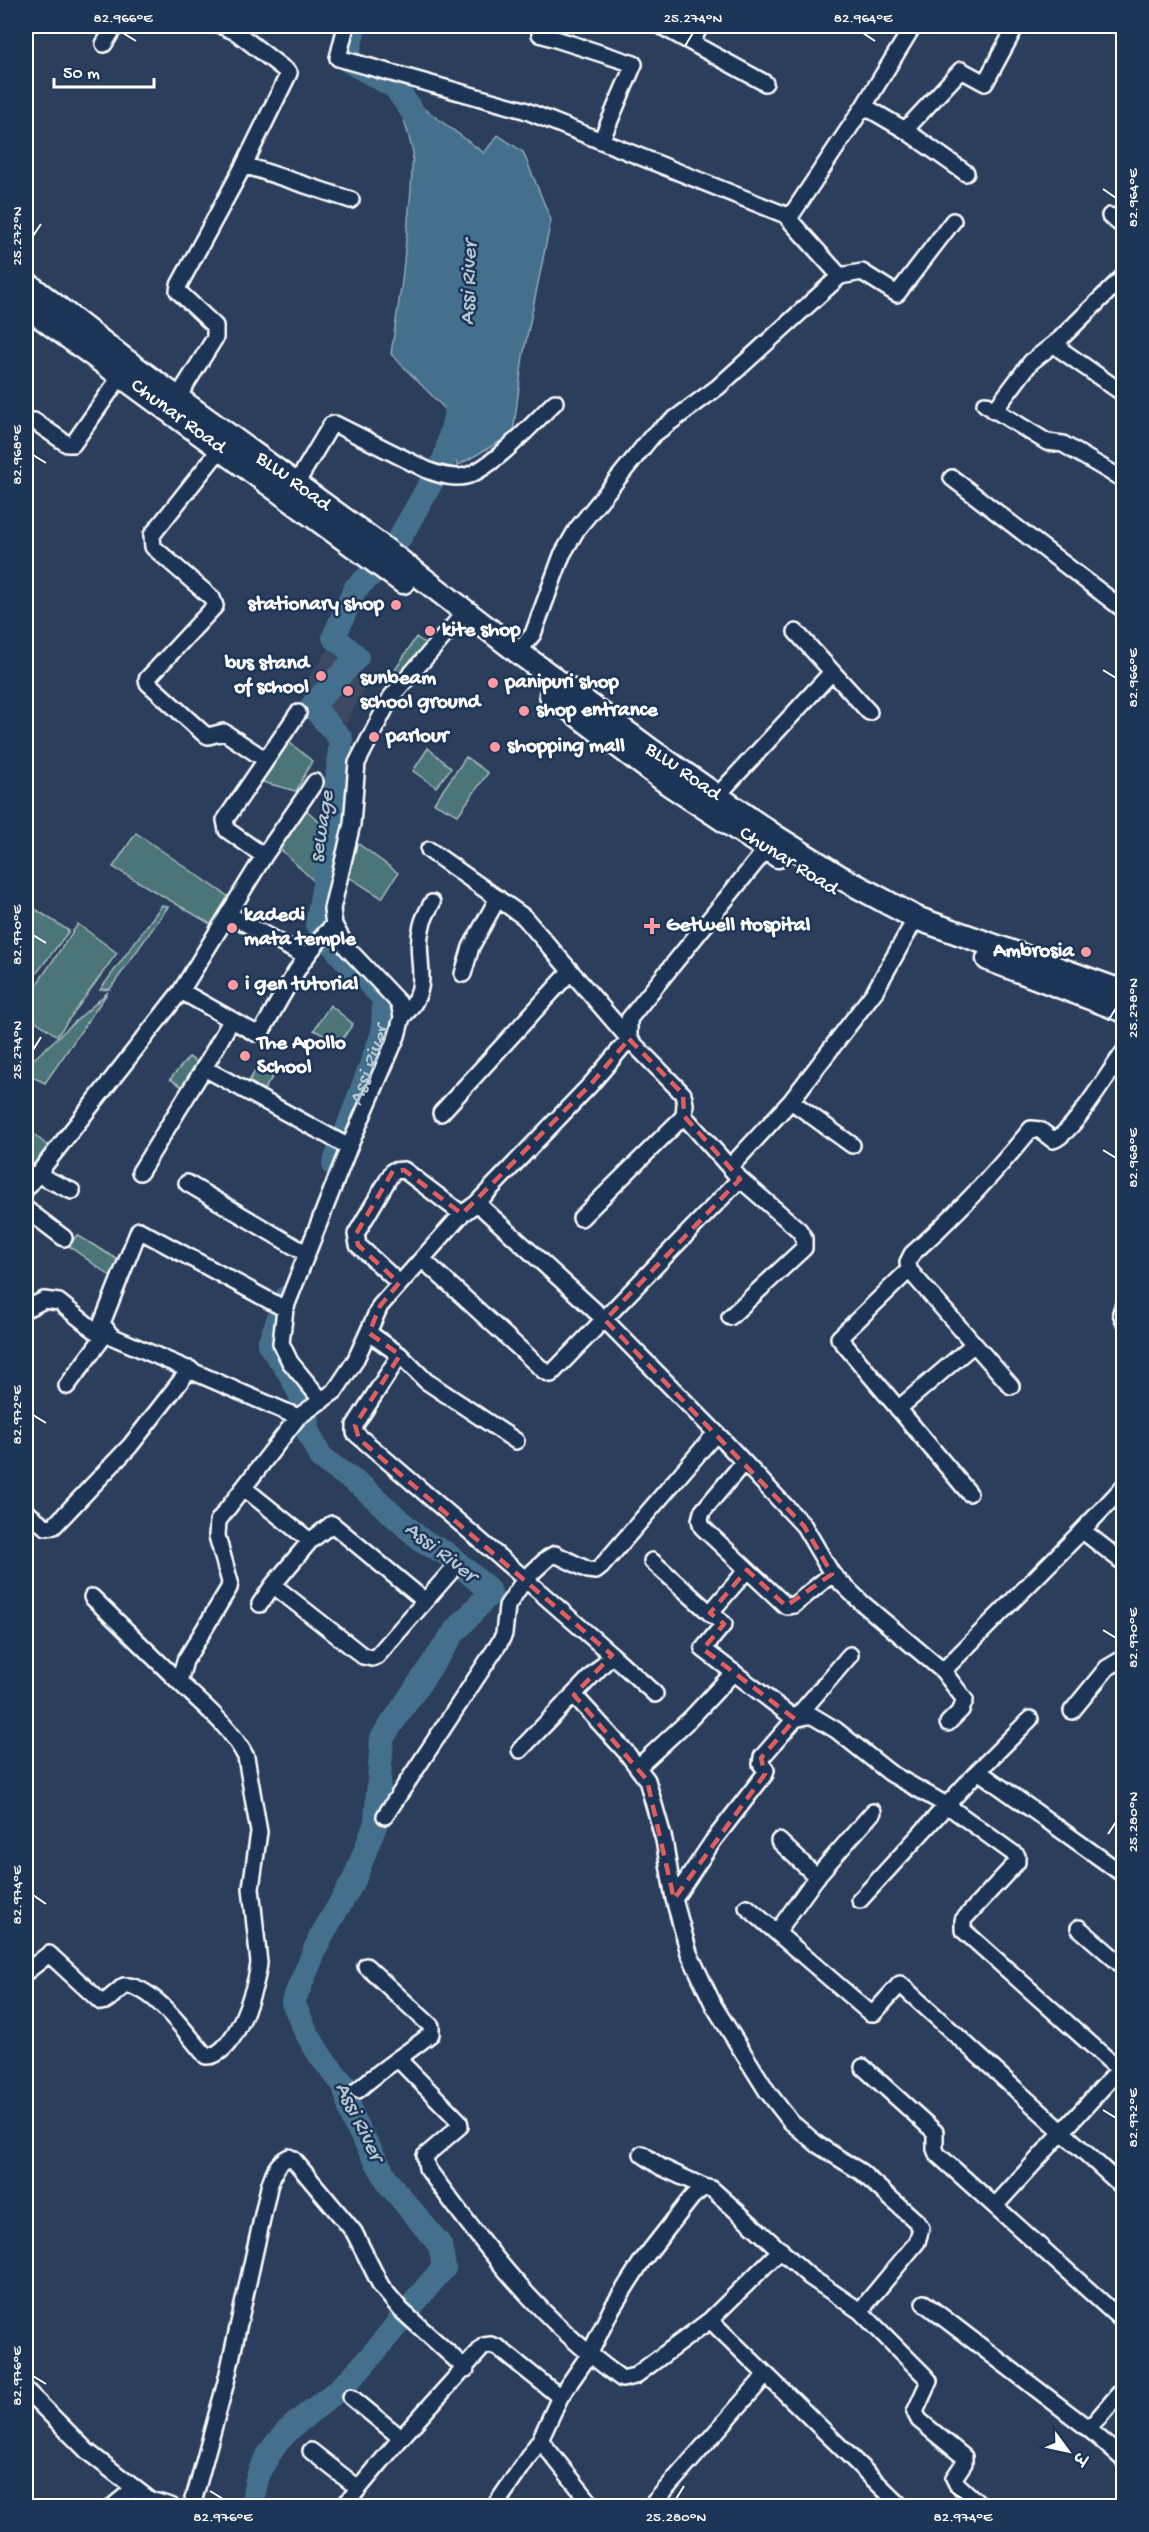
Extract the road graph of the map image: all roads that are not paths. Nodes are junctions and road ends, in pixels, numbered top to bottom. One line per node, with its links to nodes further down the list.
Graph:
1 (115, 26): 10 (street)
2 (346, 26): 14 (street)
3 (545, 26): 14 (street)
4 (662, 26): 9 (street)
5 (700, 26): 9 (street)
6 (913, 26): 12 (street)
7 (1016, 26): 13 (street)
8 (233, 28): 15 (street)
9 (692, 42): 11 (street)
10 (104, 44)
11 (765, 83)
12 (864, 106): 13 (street); 18 (street)
13 (905, 130): 16 (street)
14 (601, 141): 18 (street)
15 (244, 165): 17 (street); 29 (street)
16 (966, 173)
17 (351, 200)
18 (786, 216): 22 (street)
19 (1110, 216): 21 (street)
20 (953, 221): 22 (street)
21 (1124, 227)
22 (840, 276): 40 (street)
23 (1124, 276): 26 (street)
24 (26, 283): 27 (main road, BLW Road)
25 (26, 306): 27 (main road, Chunar Road)
26 (1059, 340): 28 (street); 34 (street)
27 (125, 370): 29 (main road, BLW Road); 31 (street); 32 (main road, Chunar Road)
28 (1124, 394)
29 (178, 397): 32 (main road, BLW Road)
30 (555, 402): 35 (street)
31 (26, 421)
32 (225, 442): 35 (main road, BLW Road); 36 (main road, Chunar Road); 45 (street)
33 (952, 478): 37 (street)
34 (1124, 480)
35 (297, 484): 36 (main road, BLW Road)
36 (373, 550): 38 (main road, BLW Road)
37 (1124, 610)
38 (462, 617): 40 (main road, BLW Road); 44 (main road, Chunar Road); 55 (street)
39 (796, 632): 41 (street)
40 (518, 652): 44 (main road, BLW Road)
41 (832, 672): 42 (street); 47 (street)
42 (869, 712)
43 (298, 713): 45 (street)
44 (630, 744): 47 (main road, BLW Road); 48 (main road, Chunar Road)
45 (266, 760): 50 (street)
46 (315, 782): 50 (street)
47 (717, 796): 48 (main road, BLW Road)
48 (771, 843): 54 (main road, BLW Road); 64 (street)
49 (429, 850): 51 (street)
50 (264, 856): 53 (street)
51 (498, 898): 57 (street); 58 (street)
52 (432, 903): 62 (street)
53 (228, 914): 56 (street); 59 (street)
54 (913, 924): 60 (main road, BLW Road); 61 (main road); 67 (street)
55 (334, 925): 56 (street); 62 (street)
56 (306, 957): 63 (street)
57 (571, 971): 64 (street); 68 (street)
58 (463, 974)
59 (181, 991): 63 (street); 74 (street)
60 (1124, 992)
61 (1124, 1011)
62 (402, 1017): 70 (street)
63 (231, 1021): 66 (street)
64 (629, 1039): 69 (street); 79 (street)
65 (1124, 1052): 86 (street)
66 (204, 1068): 70 (street); 73 (street)
67 (791, 1101): 71 (street); 72 (street)
68 (441, 1113)
69 (684, 1116): 72 (street); 82 (street)
70 (344, 1145): 84 (street)
71 (852, 1145)
72 (730, 1166): 75 (street)
73 (140, 1172)
74 (36, 1174): 77 (street); 78 (street)
75 (740, 1179): 91 (street); 92 (street)
76 (187, 1183): 84 (street)
77 (26, 1189)
78 (72, 1191)
79 (477, 1203): 81 (street); 92 (street)
80 (26, 1209): 83 (street)
81 (462, 1214): 85 (street); 87 (street)
82 (581, 1218)
83 (64, 1238)
84 (304, 1252): 89 (street)
85 (422, 1259): 87 (street); 92 (street)
86 (909, 1270): 96 (street); 101 (street)
87 (399, 1283): 94 (street)
88 (1124, 1304): 93 (street)
89 (283, 1308): 95 (street); 102 (street)
90 (26, 1309): 95 (street)
91 (730, 1317)
92 (605, 1320): 103 (street)
93 (1124, 1320)
94 (369, 1333): 97 (street); 102 (street)
95 (105, 1335): 98 (street); 99 (street)
96 (974, 1344): 100 (street); 101 (street)
97 (400, 1355): 104 (street); 117 (street)
98 (190, 1370): 102 (street); 109 (street)
99 (67, 1386)
100 (1011, 1386)
101 (898, 1408): 108 (street)
102 (309, 1410): 107 (street)
103 (716, 1433): 105 (street); 117 (street)
104 (516, 1441)
105 (743, 1463): 115 (street); 116 (street)
106 (1124, 1486): 110 (street)
107 (244, 1488): 111 (street); 128 (street)
108 (969, 1493)
109 (26, 1512)
110 (1083, 1531): 113 (street); 126 (street)
111 (310, 1541): 118 (street); 120 (street)
112 (652, 1561): 122 (street)
113 (1124, 1563)
114 (453, 1569): 120 (street)
115 (747, 1570): 116 (street); 122 (street)
116 (832, 1574): 126 (street)
117 (525, 1579): 123 (street); 140 (street)
118 (273, 1585): 120 (street); 121 (street)
119 (92, 1597): 128 (street)
120 (424, 1601)
121 (260, 1604)
122 (710, 1614): 127 (street)
123 (612, 1655): 129 (street); 130 (street)
124 (850, 1655): 132 (street)
125 (1124, 1658): 131 (street)
126 (943, 1671): 134 (street)
127 (734, 1672): 132 (street); 136 (street)
128 (179, 1682): 151 (street)
129 (655, 1694)
130 (574, 1695): 135 (street); 136 (street)
131 (1072, 1712)
132 (795, 1719): 138 (street); 144 (street)
133 (1030, 1719): 137 (street)
134 (948, 1723)
135 (520, 1750)
136 (638, 1767): 144 (street)
137 (978, 1771): 138 (street); 142 (street)
138 (948, 1806): 145 (street); 154 (street)
139 (873, 1812): 143 (street)
140 (385, 1816)
141 (779, 1841): 143 (street)
142 (1124, 1875)
143 (817, 1877): 148 (street)
144 (674, 1899): 163 (street)
145 (860, 1900)
146 (747, 1907): 148 (street)
147 (1079, 1928): 150 (street)
148 (777, 1932): 156 (street)
149 (366, 1966): 152 (street)
150 (1124, 1967)
151 (26, 1972)
152 (399, 2060): 155 (street); 166 (street)
153 (863, 2067): 160 (street)
154 (1122, 2069): 156 (street)
155 (357, 2090)
156 (1064, 2133): 159 (street); 160 (street)
157 (642, 2154): 158 (street)
158 (704, 2187): 161 (street); 166 (street)
159 (1124, 2188)
160 (995, 2206): 165 (street)
161 (781, 2250): 163 (street); 164 (street)
162 (924, 2303): 173 (street)
163 (861, 2311): 188 (street)
164 (710, 2320): 166 (street); 168 (street)
165 (1124, 2322)
166 (589, 2355): 172 (street)
167 (466, 2369): 172 (street); 174 (street); 182 (street)
168 (766, 2376): 186 (street); 187 (street)
169 (1124, 2388): 173 (street)
170 (26, 2390): 181 (street)
171 (351, 2397): 174 (street)
172 (560, 2397): 175 (street)
173 (1089, 2429): 177 (street)
174 (401, 2438): 178 (street)
175 (540, 2440): 184 (street); 185 (street)
176 (311, 2451): 178 (street)
177 (1124, 2460)
178 (358, 2488): 183 (street)
179 (129, 2493): 180 (street)
180 (113, 2506)
181 (171, 2506)
182 (192, 2506)
183 (344, 2506)
184 (495, 2506)
185 (592, 2506)
186 (651, 2506)
187 (901, 2506)
188 (981, 2506)

